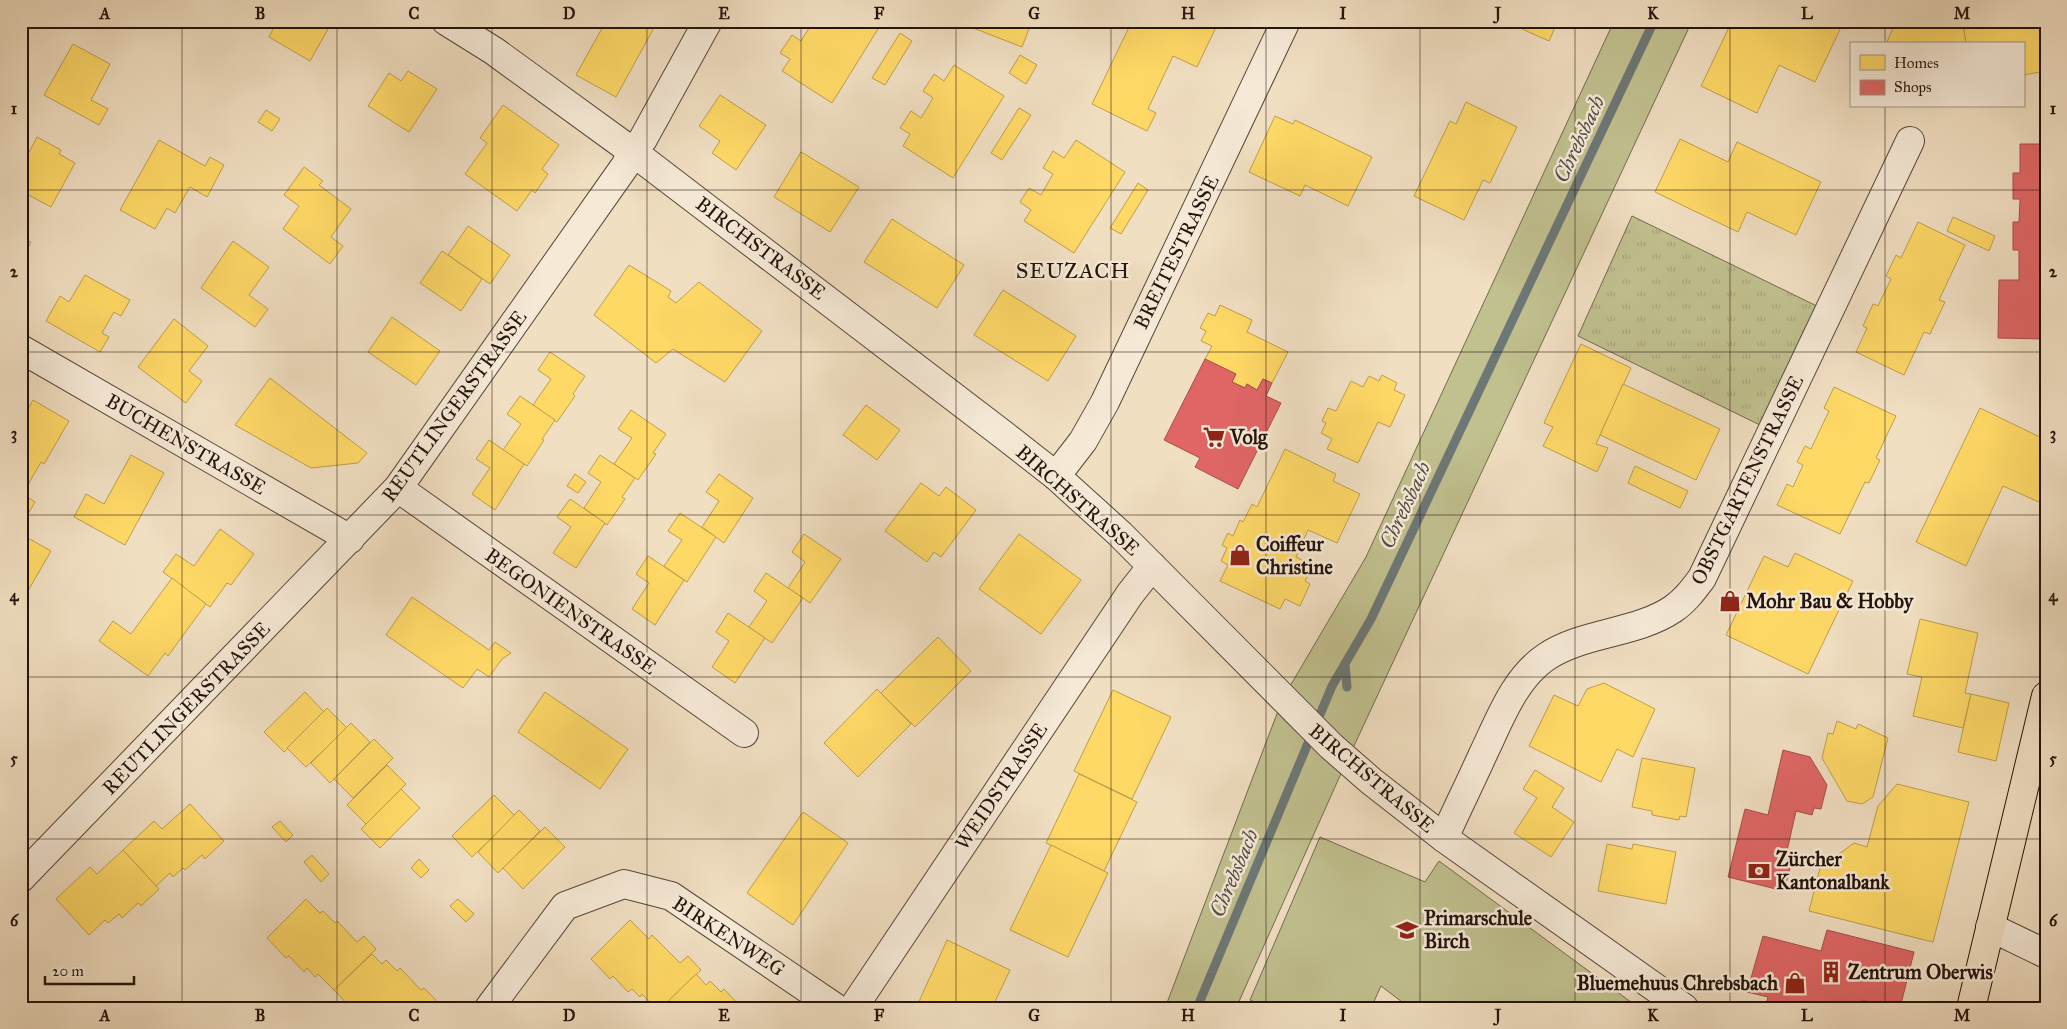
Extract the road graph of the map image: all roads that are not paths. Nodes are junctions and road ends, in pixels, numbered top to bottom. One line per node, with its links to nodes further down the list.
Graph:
1 (446, 21): 5 (street, BIRCHSTRASSE)
2 (708, 21): 5 (street, REUTLINGERSTRASSE)
3 (1286, 21): 7 (street, BREITESTRASSE)
4 (1910, 141): 13 (street, OBSTGARTENSTRASSE)
5 (633, 152): 7 (street, BIRCHSTRASSE); 8 (street, REUTLINGERSTRASSE)
6 (21, 349): 9 (street, BUCHENSTRASSE)
7 (1056, 476): 10 (street, BIRCHSTRASSE)
8 (398, 488): 9 (street, REUTLINGERSTRASSE); 12 (street, BEGONIENSTRASSE)
9 (350, 539): 14 (street, REUTLINGERSTRASSE)
10 (1152, 566): 13 (street, BIRCHSTRASSE); 19 (street, WEIDSTRASSE)
11 (2046, 696): 15 (main road)
12 (744, 733)
13 (1444, 838): 20 (street, BIRCHSTRASSE)
14 (21, 878)
15 (1990, 927): 16 (street); 21 (main road)
16 (2046, 954)
17 (489, 1008): 18 (street, BIRKENWEG)
18 (836, 1008)
19 (853, 1008)
20 (1684, 1008)
21 (1970, 1008)

